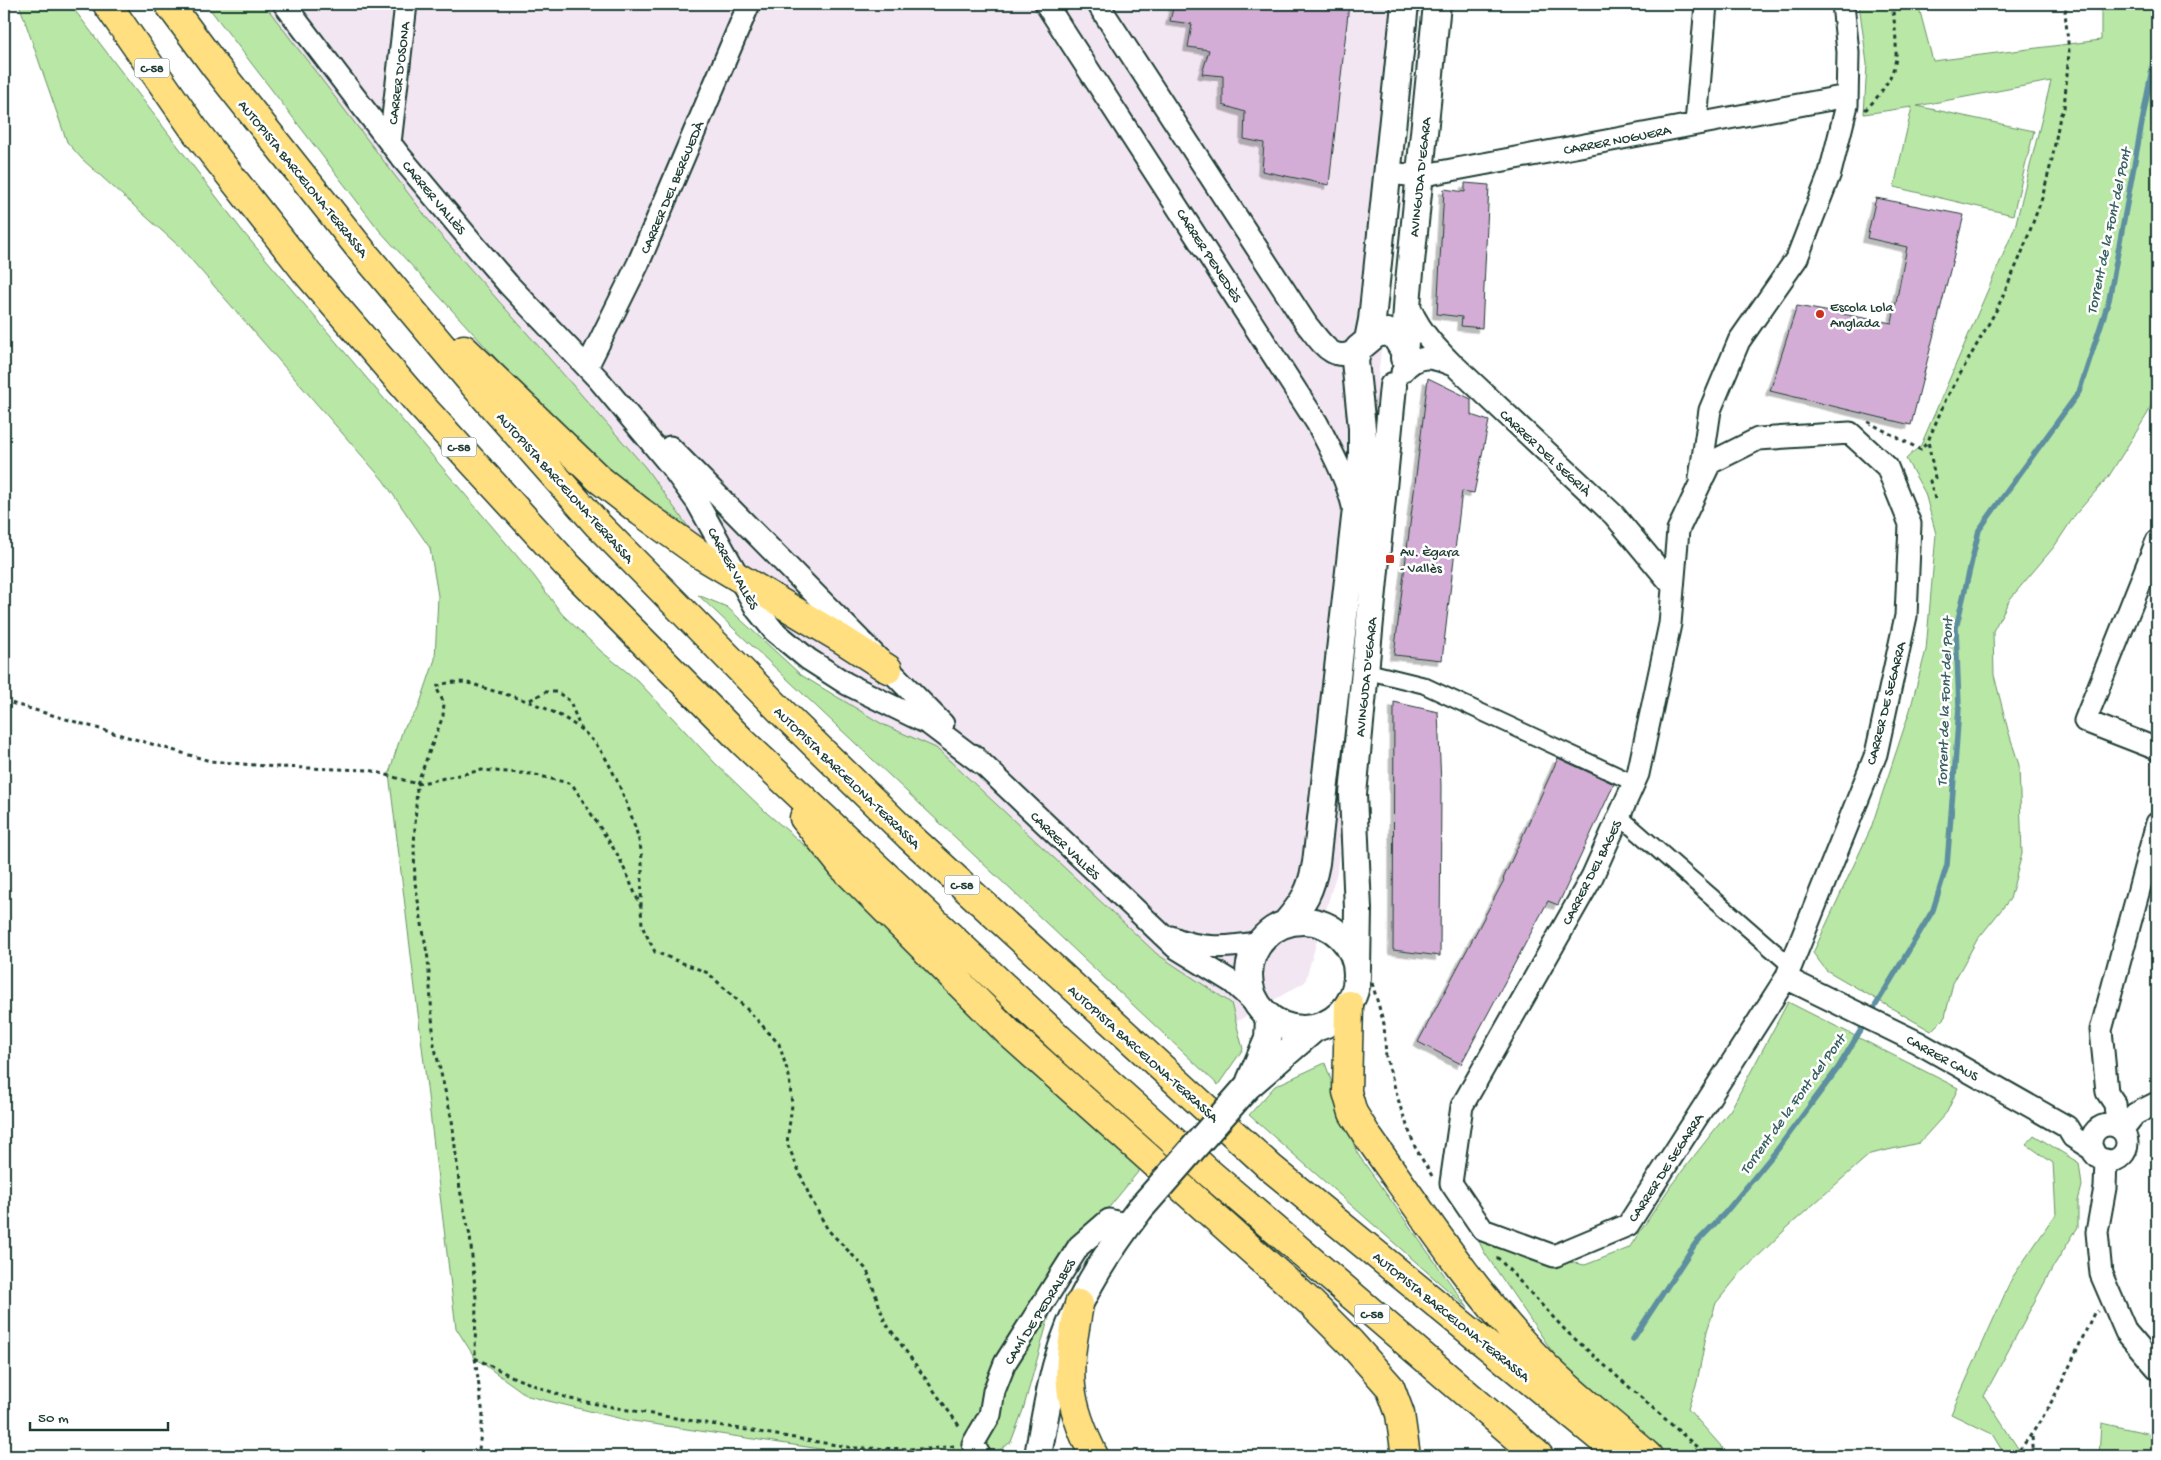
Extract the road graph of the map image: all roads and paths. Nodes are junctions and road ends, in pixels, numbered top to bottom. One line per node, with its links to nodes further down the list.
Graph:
1 (107, 4): 39 (highway, C-58)
2 (169, 4): 20 (highway, AUTOPISTA BARCELONA-TERRASSA / C-58)
3 (284, 4): 17 (street, CARRER VALLÈS)
4 (406, 4): 17 (street, CARRER D'OSONA)
5 (749, 4): 25 (street, CARRER DEL BERGUEDÀ)
6 (1098, 4): 22 (street)
7 (1404, 4): 18 (street, AVINGUDA D'EGARA)
8 (1437, 4): 19 (street, AVINGUDA D'EGARA)
9 (1706, 4): 16 (street)
10 (1843, 4): 14 (street, CARRER DEL BAGES)
11 (1892, 4): 15 (path)
12 (2068, 4): 27 (path)
13 (1053, 6): 30 (street, CARRER PENEDÈS)
14 (1847, 96): 16 (street, CARRER NOGUERA); 28 (street, CARRER DEL BAGES)
15 (1859, 116)
16 (1696, 124): 19 (street, CARRER NOGUERA)
17 (390, 143): 25 (street, CARRER VALLÈS)
18 (1387, 173): 19 (street, CARRER NOGUERA); 22 (street, AVINGUDA D'EGARA)
19 (1419, 176): 21 (street, AVINGUDA D'EGARA)
20 (362, 251): 32 (highway); 76 (highway, AUTOPISTA BARCELONA-TERRASSA / C-58)
21 (1407, 300): 23 (street, AVINGUDA D'EGARA); 24 (street, CARRER DEL SEGRIÀ)
22 (1361, 354): 23 (street); 23 (street); 30 (street, AVINGUDA D'EGARA)
23 (1400, 357): 24 (street, CARRER DEL SEGRIÀ); 24 (street, CARRER DEL SEGRIÀ); 35 (street, AVINGUDA D'EGARA)
24 (1448, 360): 33 (street, CARRER DEL SEGRIÀ)
25 (593, 373): 32 (street, CARRER VALLÈS); 34 (street, CARRER VALLÈS)
26 (1858, 427): 27 (path); 28 (street, CARRER DEL BAGES); 50 (street, CARRER DE SEGARRA)
27 (1928, 440): 29 (path)
28 (1698, 489): 33 (street, CARRER DEL BAGES)
29 (1935, 499)
30 (1355, 516): 47 (street, AVINGUDA D'EGARA)
31 (2157, 541): 40 (street)
32 (738, 577): 34 (highway); 41 (street, CARRER VALLÈS)
33 (1673, 586): 42 (street, CARRER DEL BAGES)
34 (888, 669): 41 (street, CARRER VALLÈS)
35 (1366, 672): 42 (street); 51 (street, AVINGUDA D'EGARA)
36 (4, 701): 43 (path)
37 (529, 701): 38 (path); 38 (path); 43 (path)
38 (581, 730): 46 (path)
39 (744, 743): 74 (highway); 75 (highway, C-58)
40 (2157, 749)
41 (982, 764): 48 (street, CARRER VALLÈS)
42 (1634, 783): 44 (street, CARRER DEL BAGES)
43 (417, 784): 46 (path); 65 (path)
44 (1620, 816): 50 (street); 61 (street, CARRER DEL BAGES)
45 (2157, 823): 58 (street)
46 (641, 907): 69 (path)
47 (1286, 923): 49 (street); 51 (street)
48 (1151, 925): 49 (street, CARRER VALLÈS); 53 (street, CARRER VALLÈS)
49 (1259, 942): 53 (street)
50 (1788, 972): 58 (street, CARRER CAUS); 61 (street, CARRER DE SEGARRA)
51 (1364, 974): 52 (street); 59 (path)
52 (1349, 1005): 54 (street); 77 (highway)
53 (1262, 1011): 54 (street); 55 (street)
54 (1314, 1029): 55 (street)
55 (1247, 1087): 60 (street, bridge)
56 (2157, 1103): 58 (street)
57 (2157, 1112): 58 (street)
58 (2110, 1138): 63 (street)
59 (1435, 1180)
60 (1134, 1217): 64 (street); 69 (street, CAMÍ DE PEDRALBES)
61 (1483, 1230)
62 (1494, 1254): 78 (path)
63 (2114, 1302): 66 (street); 67 (path)
64 (1079, 1304): 72 (street); 73 (highway)
65 (475, 1358): 69 (path); 71 (path)
66 (2157, 1368)
67 (2032, 1437): 79 (path); 80 (path)
68 (4, 1445): 70 (path)
69 (977, 1450)
70 (6, 1456)
71 (474, 1456)
72 (1038, 1456)
73 (1094, 1456)
74 (1406, 1456)
75 (1539, 1456)
76 (1622, 1456)
77 (1648, 1456)
78 (1707, 1456)
79 (2014, 1456)
80 (2034, 1456)

